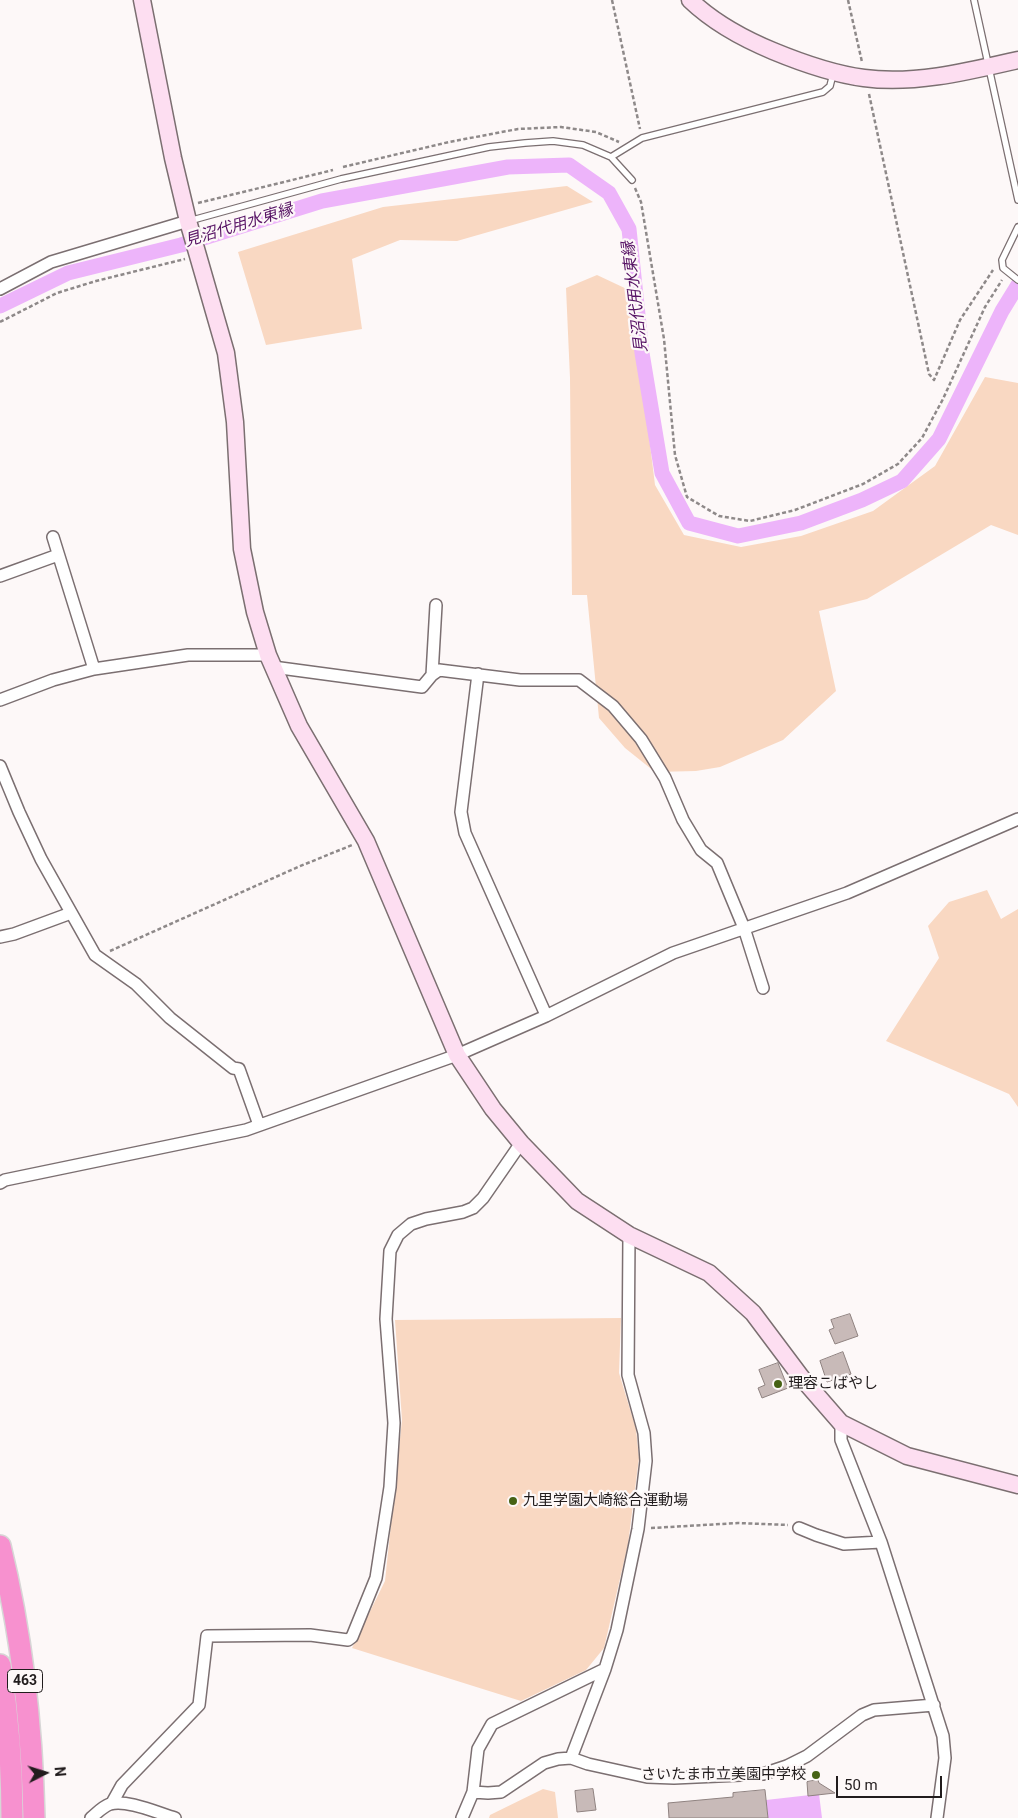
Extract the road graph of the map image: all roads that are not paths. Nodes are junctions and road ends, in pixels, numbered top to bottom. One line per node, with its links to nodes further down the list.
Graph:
1 (142, 0): 10 (street)
2 (690, 0): 6 (street)
3 (974, 0): 5 (lane)
4 (1018, 60): 5 (street)
5 (989, 66): 6 (street); 9 (lane)
6 (834, 72): 7 (lane)
7 (611, 157): 8 (lane); 10 (lane)
8 (632, 180)
9 (1018, 200)
10 (189, 225): 13 (street); 18 (street)
11 (1018, 227): 12 (lane)
12 (1018, 280)
13 (0, 289)
14 (53, 537): 15 (street)
15 (58, 555): 16 (street); 19 (street)
16 (0, 576)
17 (436, 605): 21 (street)
18 (270, 661): 19 (street); 21 (street); 30 (street)
19 (94, 669): 22 (street)
20 (478, 674): 21 (street); 26 (street); 29 (street)
21 (432, 675)
22 (0, 700)
23 (0, 766): 25 (street)
24 (1018, 819): 26 (street)
25 (71, 913): 27 (street); 31 (street)
26 (744, 928): 28 (street); 29 (street)
27 (0, 937)
28 (763, 988)
29 (546, 1015): 30 (street)
30 (457, 1055): 31 (street); 32 (street)
31 (259, 1125): 33 (street)
32 (521, 1143): 34 (street); 45 (street)
33 (0, 1183)
34 (629, 1235): 35 (street); 41 (street)
35 (841, 1423): 36 (street); 38 (street)
36 (1018, 1485)
37 (799, 1528): 38 (street)
38 (880, 1542): 42 (street)
39 (0, 1546): 47 (highway, 463)
40 (0, 1665): 46 (highway, 463)
41 (605, 1669): 43 (street); 44 (street)
42 (934, 1705): 43 (street); 51 (street)
43 (571, 1758): 44 (street)
44 (473, 1792): 50 (street)
45 (112, 1803): 48 (street); 49 (street)
46 (12, 1818)
47 (34, 1818)
48 (91, 1818)
49 (174, 1818)
50 (462, 1818)
51 (937, 1818)

